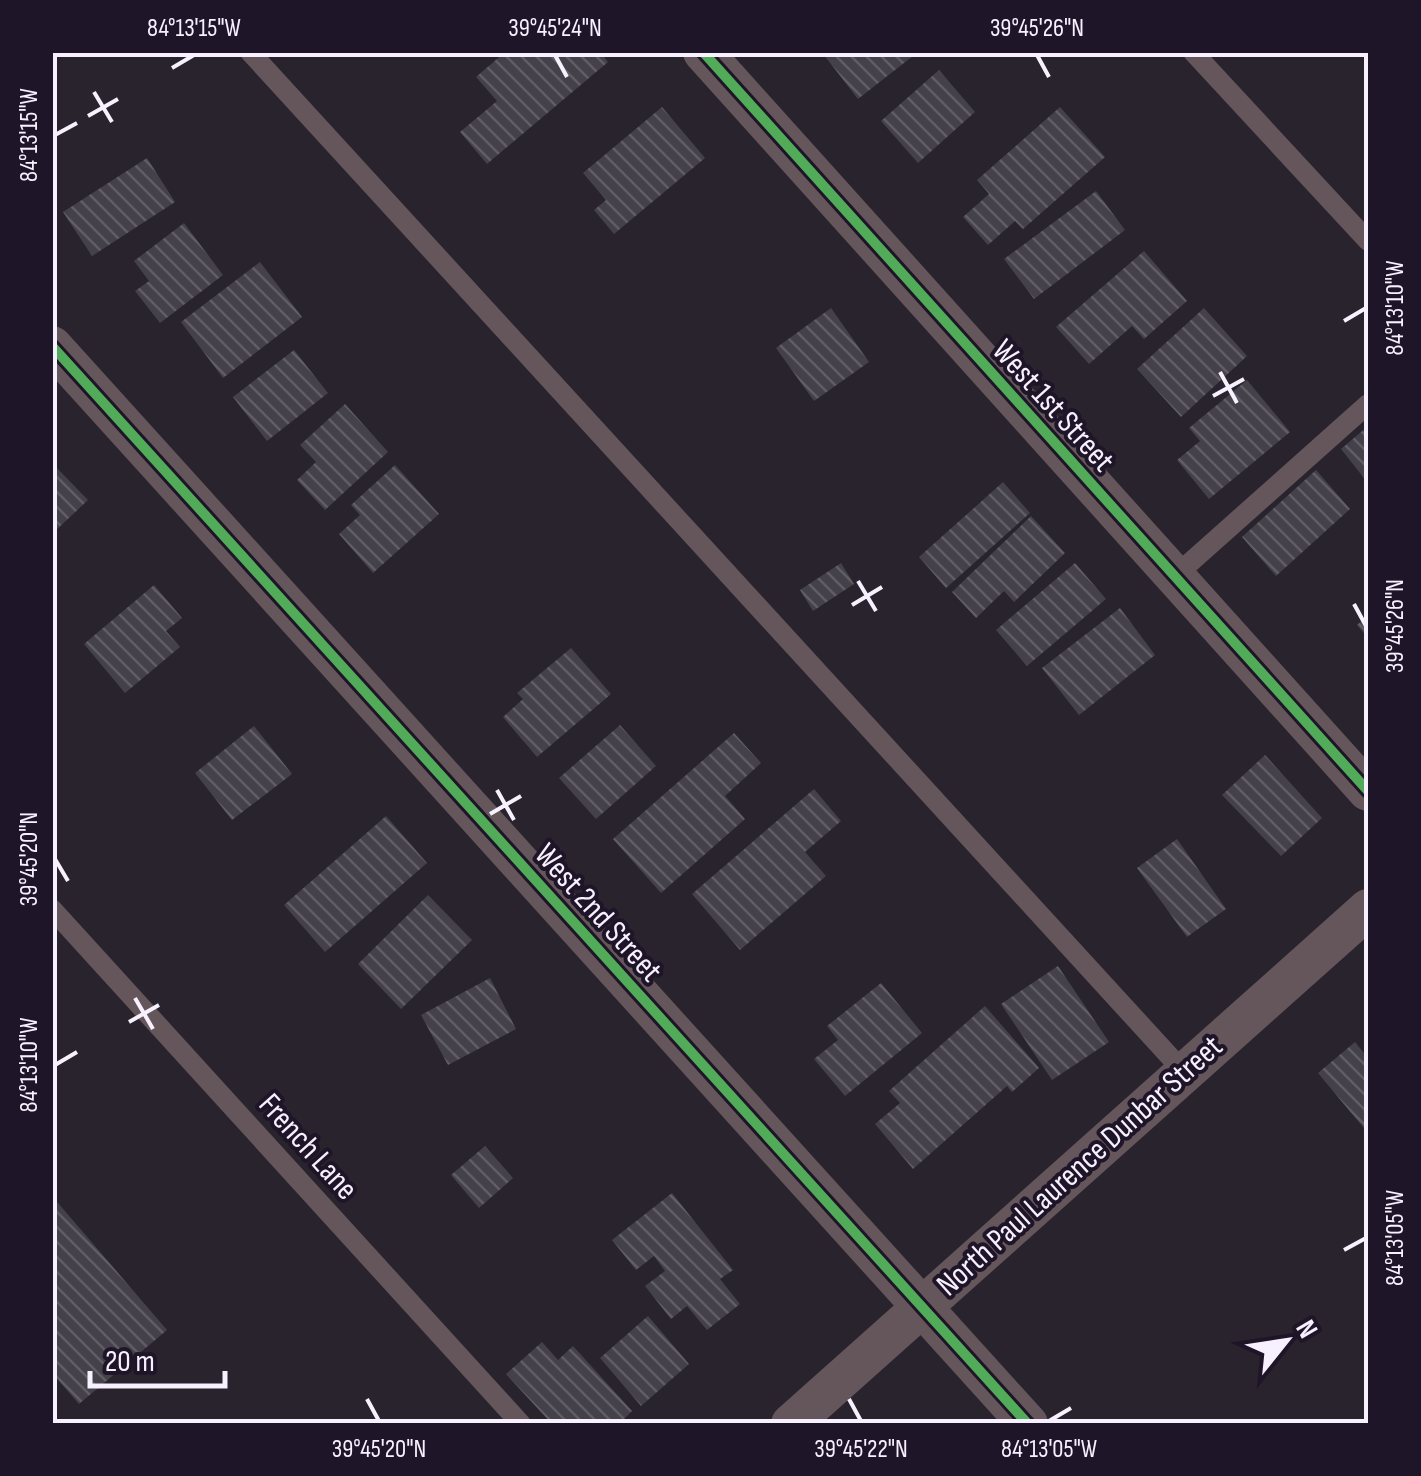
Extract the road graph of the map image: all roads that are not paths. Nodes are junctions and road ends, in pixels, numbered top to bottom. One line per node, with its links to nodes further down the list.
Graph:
1 (250, 52): 11 (lane)
2 (703, 52): 7 (street, West 1st Street)
3 (1193, 52): 4 (lane)
4 (1368, 241)
5 (52, 346): 12 (street, West 2nd Street)
6 (1368, 404): 7 (lane)
7 (1175, 576): 8 (street, West 1st Street)
8 (1368, 792)
9 (52, 909): 13 (lane, French Lane)
10 (1368, 909): 11 (street, North Paul Laurence Dunbar Street)
11 (1184, 1072): 12 (street, North Paul Laurence Dunbar Street)
12 (922, 1305): 14 (street, North Paul Laurence Dunbar Street); 15 (street, West 2nd Street)
13 (520, 1424)
14 (790, 1424)
15 (1028, 1424)

